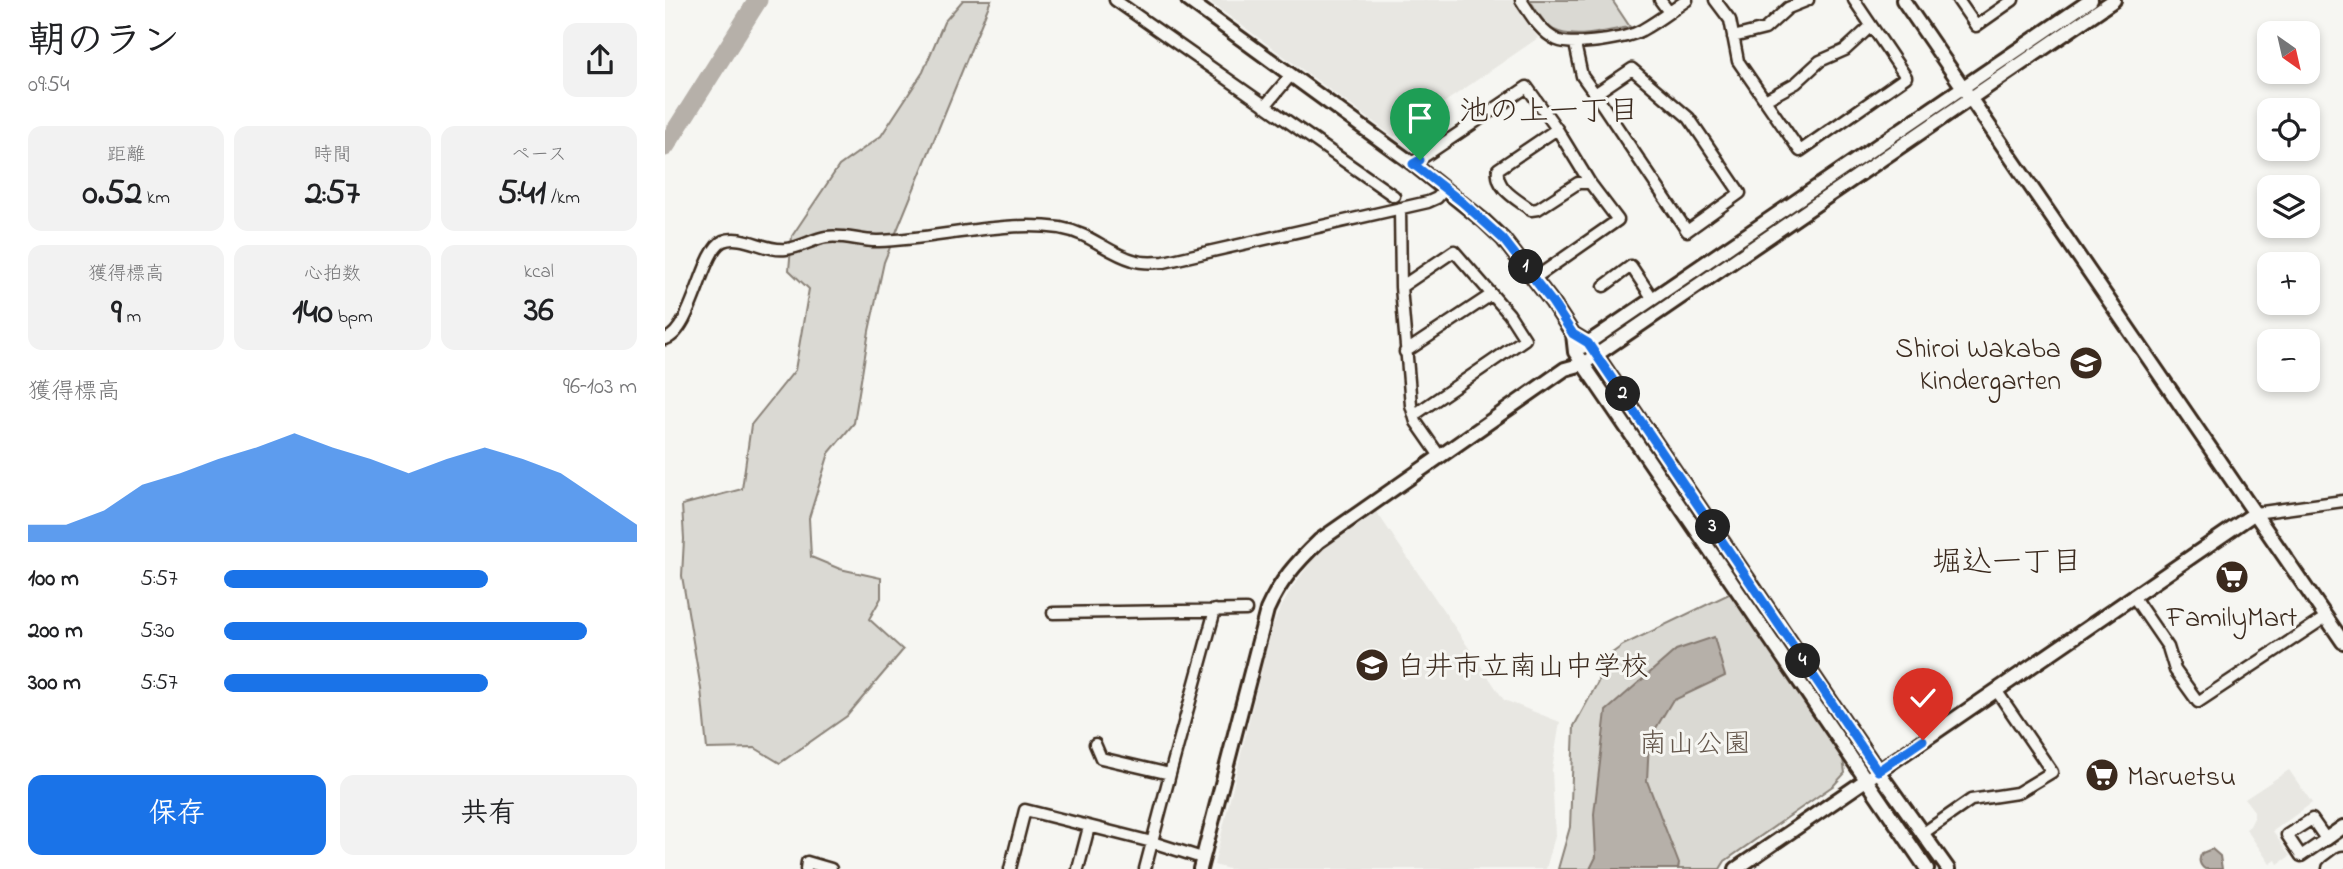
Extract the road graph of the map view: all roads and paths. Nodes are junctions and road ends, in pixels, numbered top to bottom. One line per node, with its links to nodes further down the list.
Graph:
1 (1115, 0): 23 (street)
2 (1188, 0): 18 (street)
3 (1521, 0): 17 (street)
4 (1660, 0): 14 (street)
5 (1686, 0): 14 (street)
6 (1715, 0): 16 (street)
7 (1808, 0): 16 (street)
8 (1854, 0): 15 (street)
9 (1903, 0): 19 (street)
10 (1958, 0): 11 (street)
11 (2013, 0)
12 (2091, 0): 19 (street)
13 (2114, 0): 21 (street)
14 (1669, 12): 17 (street)
15 (1871, 26): 22 (street); 22 (street)
16 (1733, 37): 22 (street)
17 (1575, 44): 20 (street)
18 (1291, 75): 23 (street); 25 (street)
19 (1963, 87): 21 (street); 34 (street)
20 (1595, 94): 20 (street)
21 (1971, 98): 37 (street); 45 (street)
22 (1765, 100)
23 (1265, 106): 28 (street)
24 (1557, 129): 25 (street); 26 (street); 26 (street)
25 (1413, 164): 27 (street)
26 (1590, 183): 30 (street)
27 (1445, 189): 29 (street); 30 (street)
28 (1394, 196)
29 (1400, 209): 32 (street); 36 (street)
30 (1535, 278): 35 (street)
31 (1604, 286): 34 (street)
32 (1401, 287): 33 (street); 38 (street)
33 (1491, 295): 38 (street); 42 (street)
34 (1653, 299): 37 (street)
35 (1573, 334): 37 (street); 39 (street)
36 (665, 339)
37 (1592, 349): 39 (street); 40 (street); 54 (street)
38 (1405, 352): 42 (street)
39 (1575, 352): 40 (street); 41 (street)
40 (1583, 363): 41 (street); 56 (street)
41 (1565, 369): 43 (street)
42 (1414, 415): 43 (street)
43 (1439, 455): 63 (street)
44 (2343, 501): 45 (street)
45 (2255, 513): 46 (street); 50 (street)
46 (2133, 596): 50 (street); 52 (street)
47 (1215, 610): 48 (street); 49 (street); 55 (street)
48 (1246, 610)
49 (1053, 613)
50 (2326, 617): 51 (street)
51 (2343, 642)
52 (1996, 690): 54 (street); 59 (street)
53 (1095, 744): 55 (street)
54 (1878, 771): 56 (street); 59 (street)
55 (1170, 775): 61 (street)
56 (1865, 779): 69 (street); 70 (street)
57 (1089, 827): 61 (street); 66 (street); 67 (street)
58 (2343, 827): 60 (street)
59 (1922, 834): 71 (street)
60 (2326, 839)
61 (1152, 842): 63 (street); 68 (street)
62 (2343, 860): 72 (highway)
63 (1201, 864)
64 (806, 869): 65 (street)
65 (831, 869)
66 (1010, 869)
67 (1078, 869)
68 (1145, 869)
69 (1735, 869)
70 (1927, 869)
71 (1948, 869)
72 (2331, 869)

